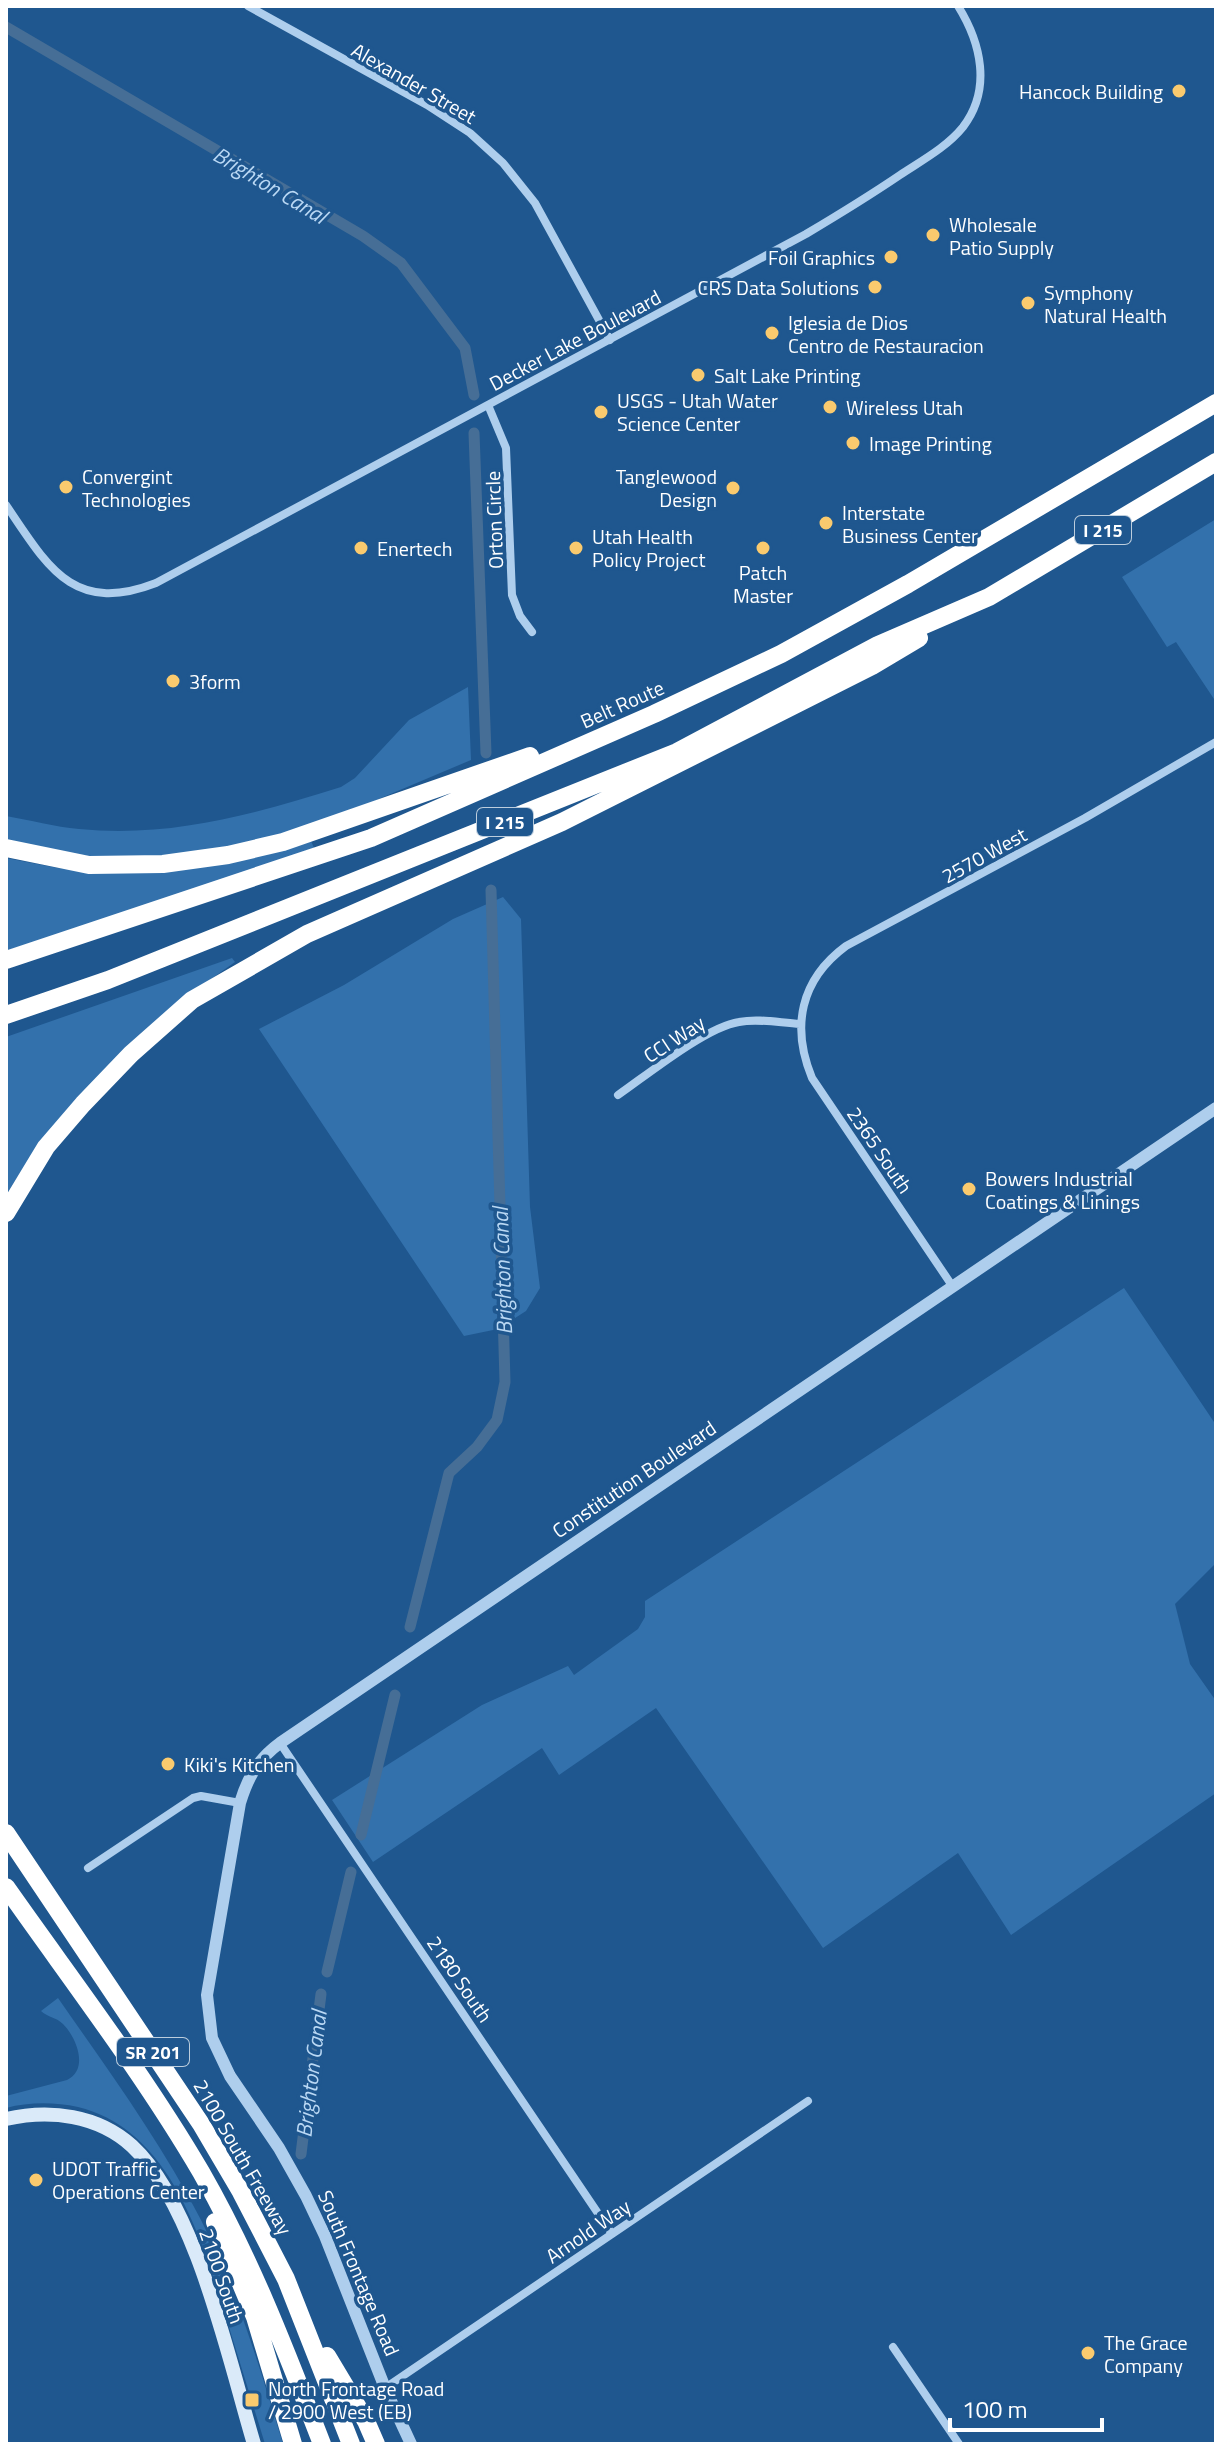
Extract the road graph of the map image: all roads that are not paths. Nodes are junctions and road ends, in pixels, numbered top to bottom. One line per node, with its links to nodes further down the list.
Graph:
1 (248, 6): 3 (street, Alexander Street)
2 (958, 6): 3 (street, Decker Lake Boulevard)
3 (610, 340): 5 (street, Decker Lake Boulevard)
4 (1216, 403): 10 (highway, Belt Route / I 215)
5 (488, 405): 7 (street, Decker Lake Boulevard); 9 (street, Orton Circle)
6 (1216, 462): 8 (highway, I 215)
7 (6, 505)
8 (989, 597): 14 (highway, I 215); 18 (highway)
9 (532, 632)
10 (654, 714): 12 (highway); 13 (highway, Belt Route / I 215)
11 (1216, 742): 15 (street, 2570 West)
12 (6, 848)
13 (6, 960)
14 (6, 1015)
15 (800, 1024): 16 (street, CCI Way); 19 (street, 2365 South)
16 (618, 1095)
17 (1216, 1108): 19 (street, Constitution Boulevard)
18 (6, 1213)
19 (953, 1287): 20 (street, Constitution Boulevard)
20 (280, 1743): 21 (street, Constitution Boulevard); 28 (street, 2180 South)
21 (240, 1803): 23 (street); 31 (street, South Frontage Road)
22 (6, 1833): 29 (highway, 2100 South Freeway / SR 201)
23 (88, 1868)
24 (6, 1887): 25 (highway, SR 201)
25 (124, 2055): 33 (highway); 34 (highway, SR 201)
26 (808, 2101): 28 (street, Arnold Way)
27 (6, 2119): 32 (main road, 2100 South)
28 (612, 2234): 31 (street, Arnold Way)
29 (286, 2279): 35 (highway, 2100 South Freeway / SR 201); 36 (highway)
30 (893, 2347): 38 (street)
31 (385, 2388): 37 (street, South Frontage Road)
32 (254, 2444)
33 (293, 2444)
34 (322, 2444)
35 (351, 2444)
36 (376, 2444)
37 (411, 2444)
38 (959, 2444)

